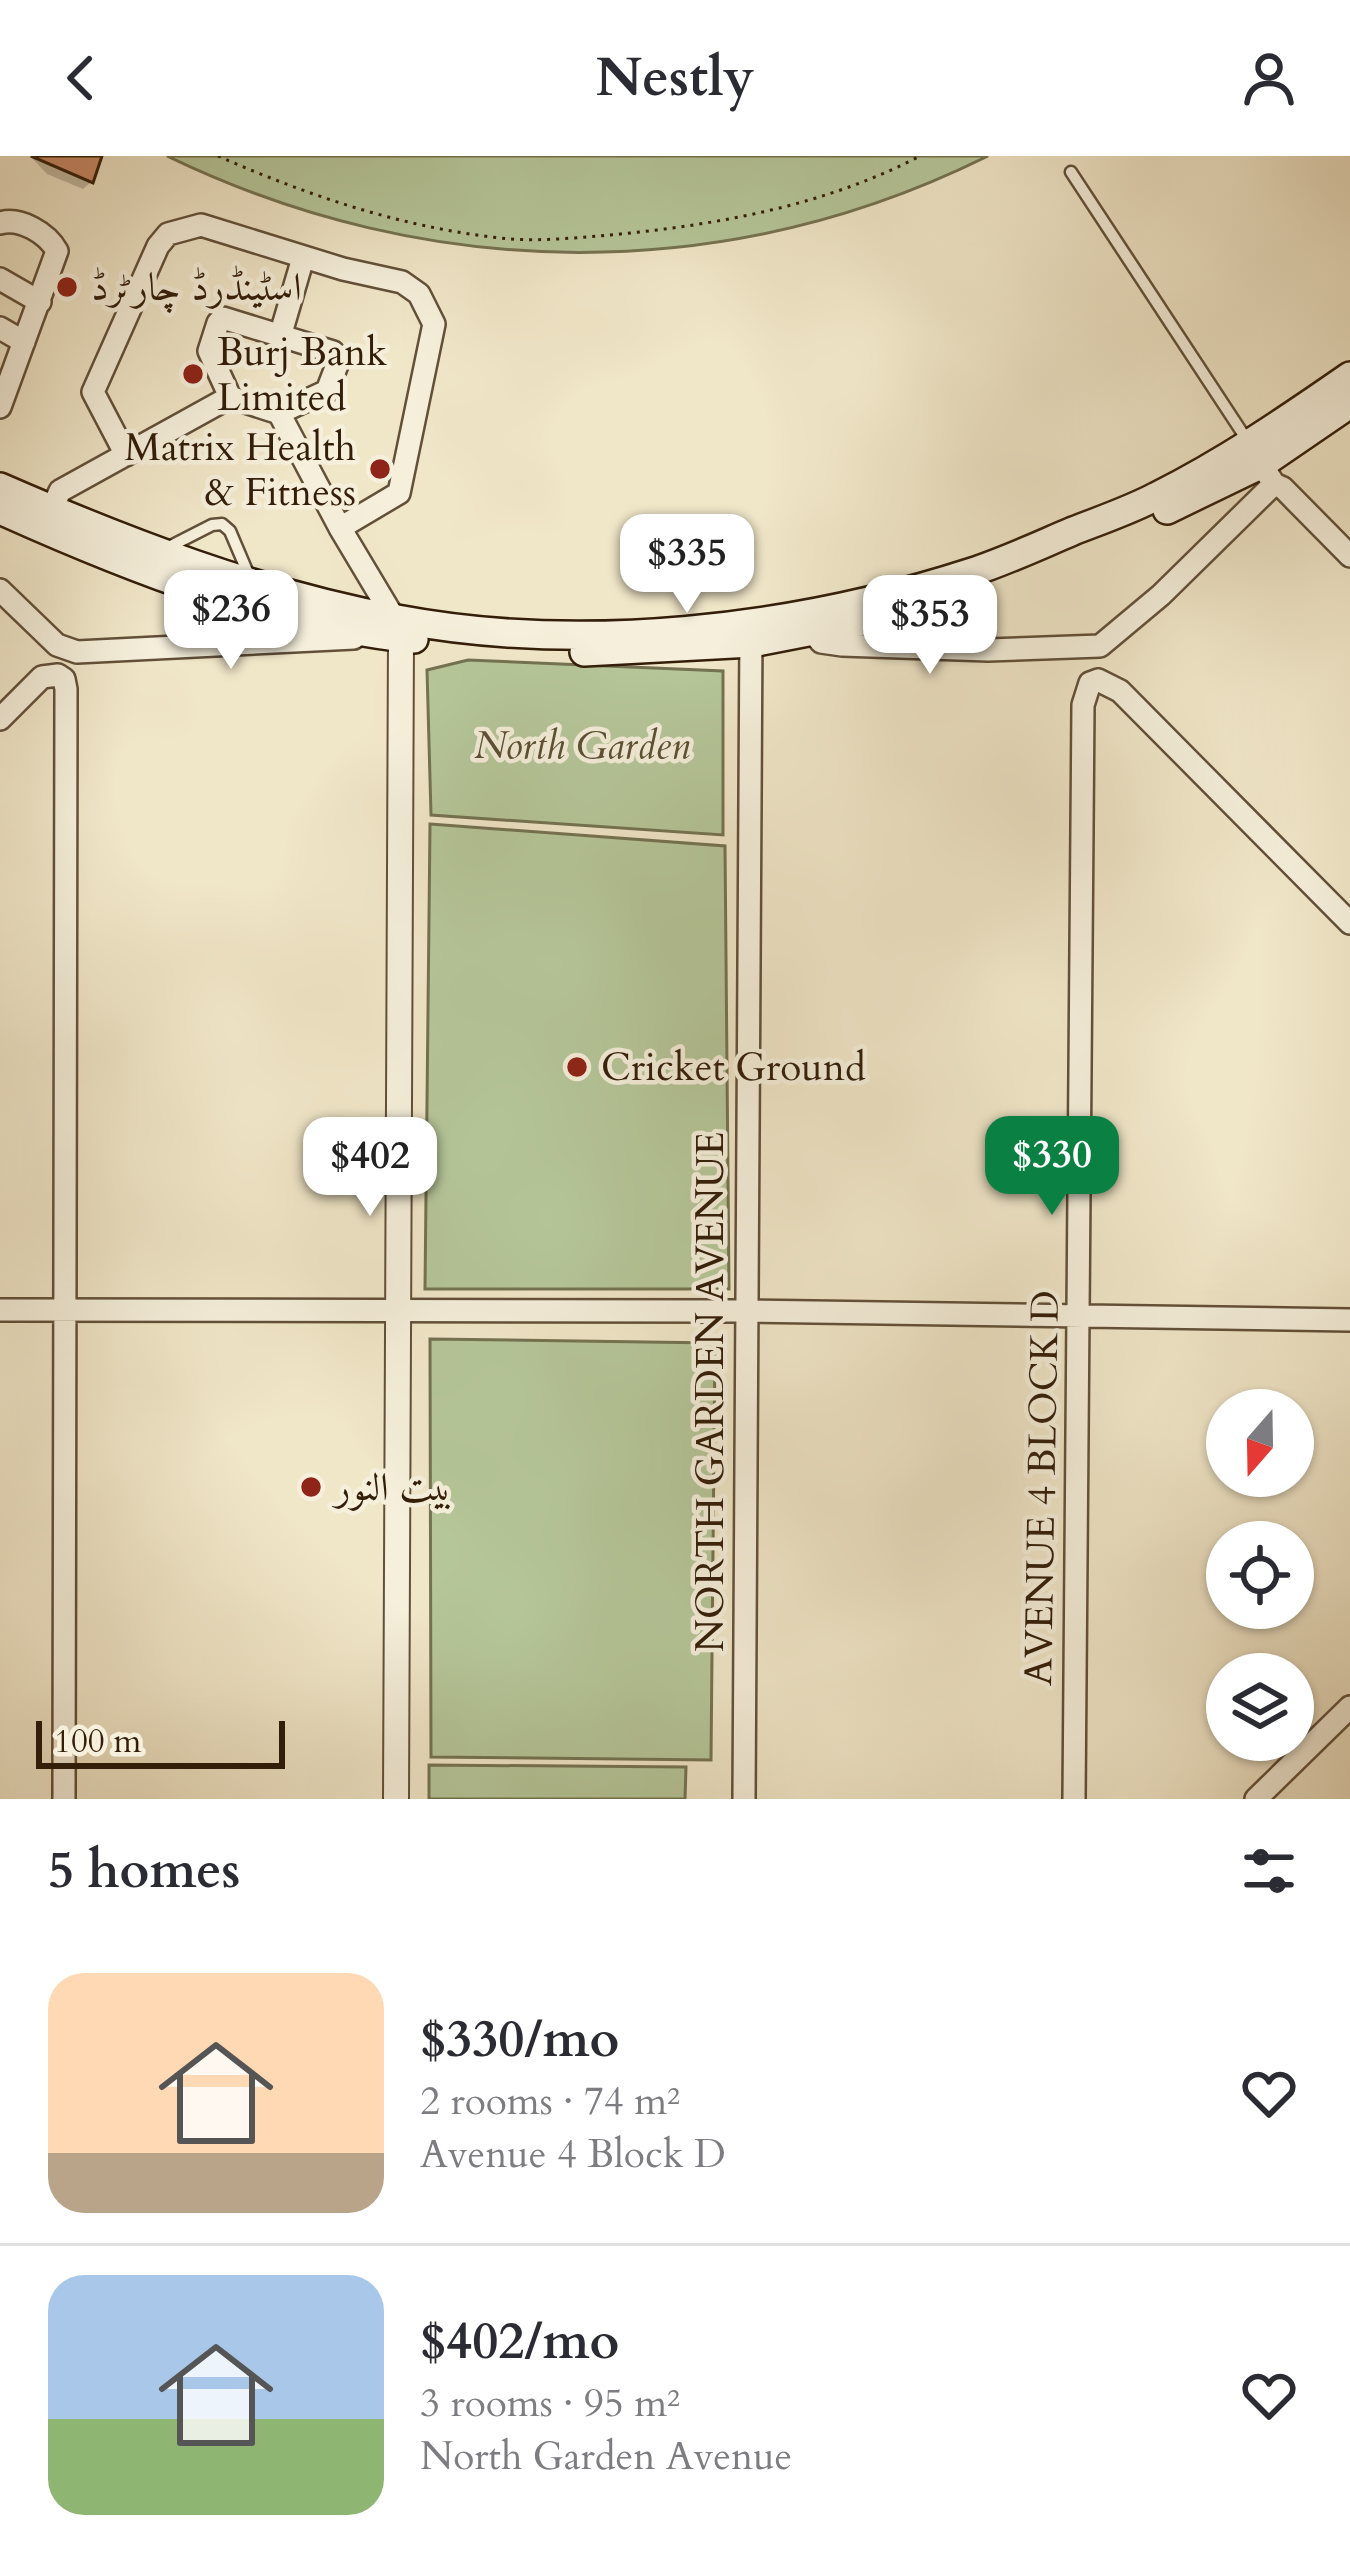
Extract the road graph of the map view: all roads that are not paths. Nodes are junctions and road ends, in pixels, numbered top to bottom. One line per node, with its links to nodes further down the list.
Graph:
1 (1071, 172): 16 (lane)
2 (0, 223): 5 (street)
3 (303, 258): 7 (street); 15 (street); 22 (street)
4 (0, 278): 5 (street)
5 (40, 302): 8 (street)
6 (0, 328): 8 (street)
7 (281, 333): 11 (street); 14 (street)
8 (24, 342): 10 (street)
9 (1350, 376): 16 (main road)
10 (4, 382): 13 (street)
11 (230, 397): 14 (street); 15 (street)
12 (1350, 404): 16 (main road)
13 (0, 407)
14 (280, 413): 22 (street)
15 (126, 455): 20 (street)
16 (1262, 464): 24 (street); 28 (main road); 29 (main road); 30 (street)
17 (0, 487): 20 (main road)
18 (226, 508): 21 (lane)
19 (0, 510): 20 (main road)
20 (48, 519): 23 (main road); 27 (main road)
21 (222, 524): 23 (lane); 25 (lane)
22 (340, 527): 27 (street)
23 (162, 550): 25 (main road)
24 (1350, 556)
25 (252, 582): 27 (main road)
26 (0, 590): 31 (street)
27 (399, 628): 29 (main road); 31 (street); 38 (street)
28 (813, 632): 29 (main road); 30 (street)
29 (751, 634): 39 (street, NORTH GARDEN AVENUE)
30 (1092, 648): 33 (street)
31 (66, 650): 32 (street)
32 (58, 675): 34 (street); 36 (street)
33 (1098, 680): 35 (street); 40 (street, AVENUE 4 BLOCK D)
34 (0, 719)
35 (1350, 923)
36 (65, 1309): 37 (street); 38 (street); 43 (street)
37 (0, 1310)
38 (399, 1310): 39 (street); 44 (street)
39 (747, 1311): 40 (street); 45 (street, NORTH GARDEN AVENUE)
40 (1080, 1317): 41 (street); 46 (street, AVENUE 4 BLOCK D)
41 (1350, 1320)
42 (1350, 1708): 47 (street)
43 (64, 1799)
44 (396, 1799)
45 (744, 1799)
46 (1074, 1799)
47 (1256, 1799)

